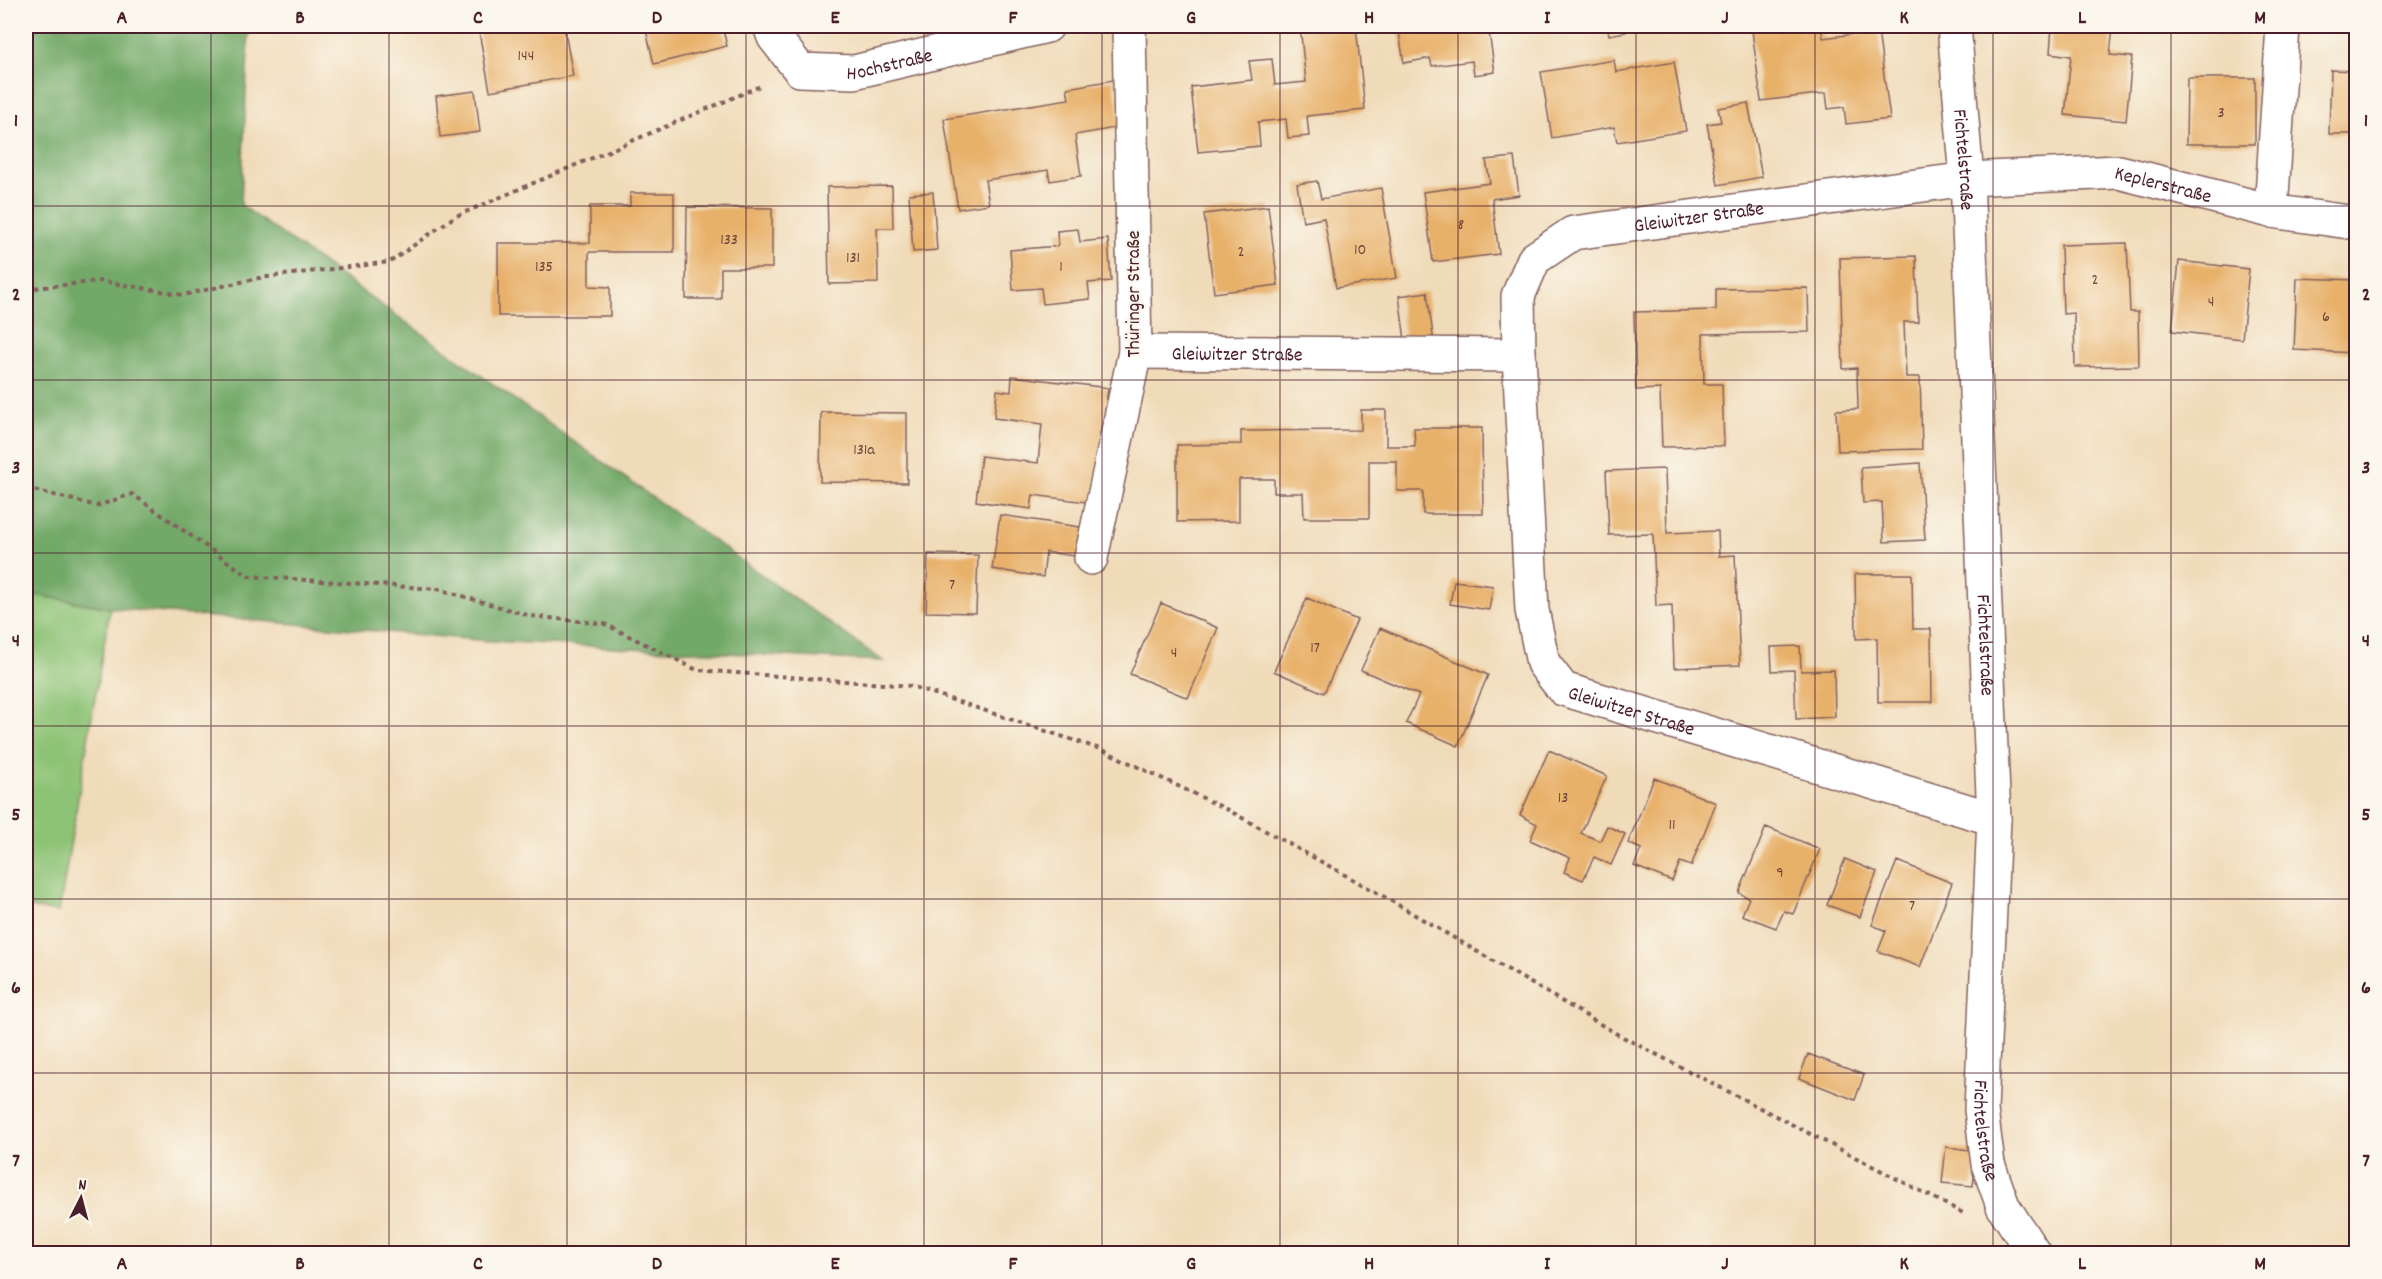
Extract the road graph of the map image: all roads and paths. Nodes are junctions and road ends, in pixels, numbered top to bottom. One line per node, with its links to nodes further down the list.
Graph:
1 (770, 26): 6 (street)
2 (1047, 26): 6 (street, Hochstraße)
3 (1129, 26): 11 (street, Thüringer Straße)
4 (1954, 26): 7 (street, Fichtelstraße)
5 (2283, 26): 8 (street)
6 (800, 69): 10 (path)
7 (1967, 179): 8 (street, Keplerstraße); 12 (street, Gleiwitzer Straße); 15 (street, Fichtelstraße)
8 (2271, 211): 9 (street, Keplerstraße)
9 (2356, 223)
10 (26, 289)
11 (1135, 352): 12 (street, Gleiwitzer Straße); 14 (street, Thüringer Straße)
12 (1519, 355): 15 (street, Gleiwitzer Straße)
13 (26, 488): 16 (path)
14 (1091, 558)
15 (1994, 819): 16 (street, Fichtelstraße)
16 (2003, 1206): 17 (street, Fichtelstraße)
17 (2034, 1254)

